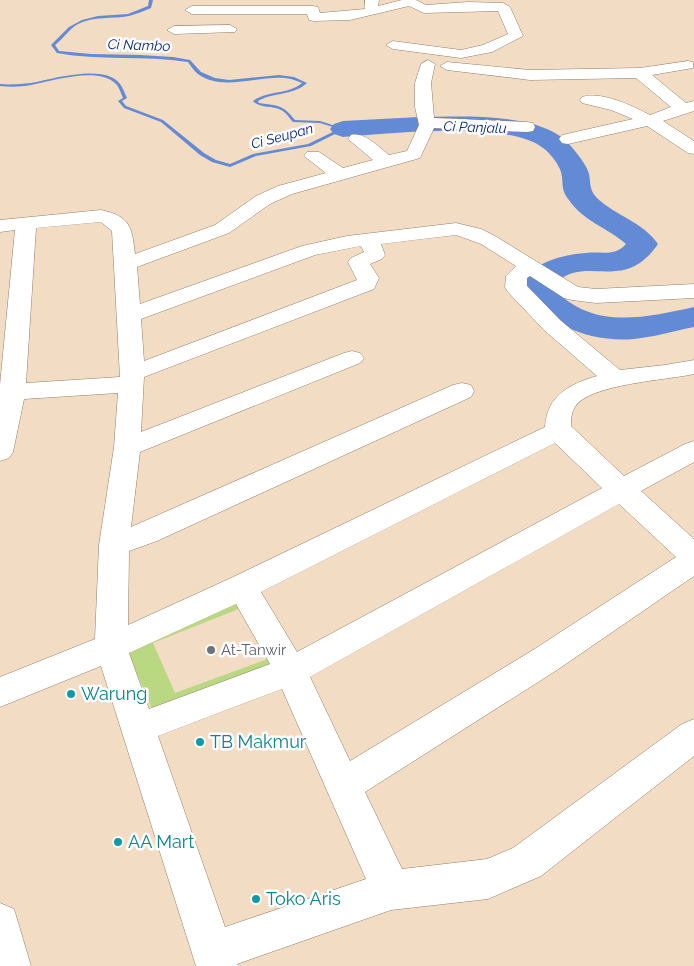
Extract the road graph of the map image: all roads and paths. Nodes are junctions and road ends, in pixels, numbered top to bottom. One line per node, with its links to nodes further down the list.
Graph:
1 (407, 1): 2 (street); 4 (street)
2 (372, 6): 6 (street)
3 (468, 6): 4 (street); 7 (street); 10 (street)
4 (424, 9)
5 (192, 10): 6 (street)
6 (312, 14)
7 (475, 24)
8 (248, 29): 9 (street)
9 (174, 30)
10 (393, 44)
11 (410, 62): 12 (street)
12 (428, 64): 14 (street); 18 (street)
13 (688, 65): 14 (street)
14 (640, 73): 16 (street)
15 (588, 100): 17 (street)
16 (688, 107): 17 (street)
17 (651, 120): 21 (street); 22 (street)
18 (426, 127): 19 (street); 24 (street)
19 (527, 127)
20 (357, 139): 24 (street)
21 (568, 139)
22 (694, 149)
23 (313, 156): 25 (street)
24 (387, 162): 25 (street)
25 (338, 174): 29 (street)
26 (26, 223): 27 (street); 29 (street); 38 (street)
27 (0, 226)
28 (369, 240): 30 (street); 32 (street); 35 (street)
29 (126, 264): 32 (street)
30 (531, 266): 31 (street); 36 (street)
31 (694, 291)
32 (129, 316): 35 (street)
33 (352, 358): 40 (street)
34 (694, 367): 36 (street)
35 (132, 378): 38 (street); 40 (street)
36 (615, 378): 39 (street)
37 (462, 391): 44 (street)
38 (6, 393): 42 (street)
39 (558, 431): 43 (street); 47 (street)
40 (127, 447): 44 (street)
41 (694, 450): 43 (street)
42 (0, 452)
43 (621, 490): 45 (street); 49 (street)
44 (114, 545): 48 (street)
45 (694, 556)
46 (694, 561): 53 (street)
47 (242, 587): 48 (street); 49 (street)
48 (111, 647): 50 (street); 51 (street)
49 (291, 671): 51 (street); 53 (street)
50 (0, 692)
51 (139, 728): 56 (street)
52 (694, 735): 54 (street)
53 (343, 785): 54 (street)
54 (390, 890): 56 (street)
55 (0, 923): 57 (street)
56 (215, 959)
57 (10, 966)

